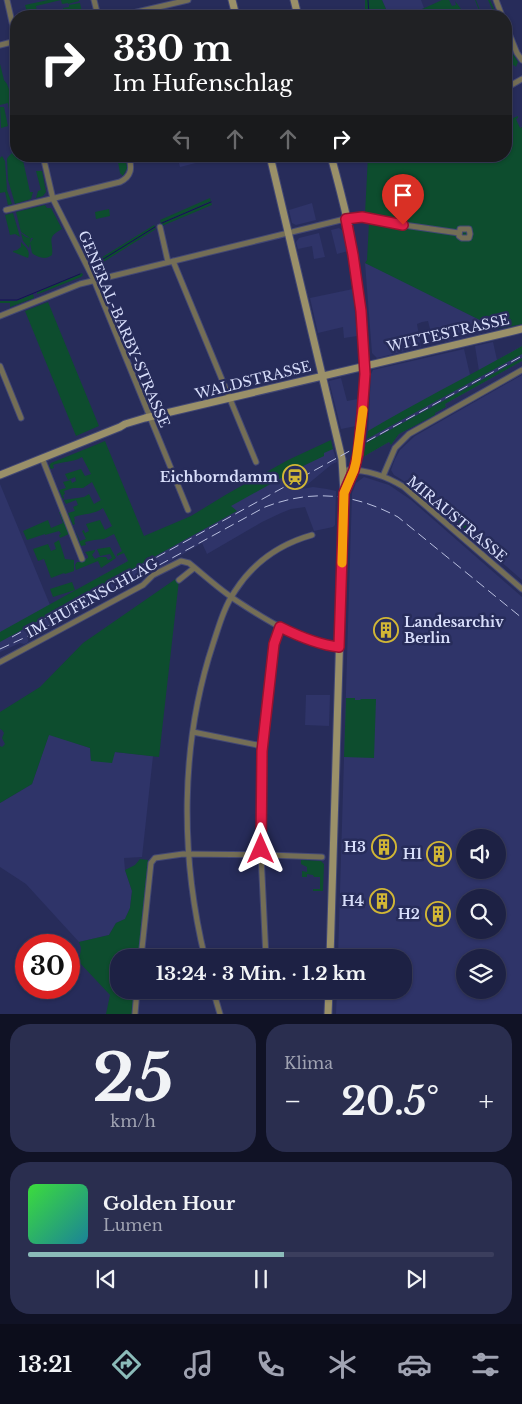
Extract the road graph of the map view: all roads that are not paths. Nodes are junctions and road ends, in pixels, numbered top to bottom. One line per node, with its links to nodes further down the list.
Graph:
1 (7, 0): 5 (street)
2 (188, 0): 3 (street)
3 (169, 2): 4 (street)
4 (141, 10)
5 (10, 13)
6 (512, 40): 7 (street)
7 (522, 60)
8 (45, 162): 12 (street, GENERAL-BARBY-STRASSE)
9 (130, 162): 12 (street)
10 (271, 162): 17 (main road)
11 (333, 162): 14 (main road)
12 (53, 198): 13 (street); 19 (street, GENERAL-BARBY-STRASSE)
13 (6, 210)
14 (346, 219): 16 (street); 17 (street); 23 (main road)
15 (160, 227): 18 (street)
16 (459, 233)
17 (288, 234): 18 (street); 25 (main road)
18 (170, 262): 19 (street); 26 (street)
19 (94, 280): 20 (street); 28 (street, GENERAL-BARBY-STRASSE)
20 (0, 316)
21 (522, 329): 23 (main road, WITTESTRASSE)
22 (0, 366): 27 (street)
23 (364, 366): 25 (main road, WITTESTRASSE); 32 (main road)
24 (522, 370): 34 (street)
25 (322, 376): 26 (main road, WALDSTRASSE); 31 (main road)
26 (229, 398): 28 (main road, WALDSTRASSE); 30 (street)
27 (21, 418)
28 (151, 418): 29 (main road, WALDSTRASSE); 36 (street, GENERAL-BARBY-STRASSE)
29 (42, 458): 33 (main road, WALDSTRASSE); 38 (street)
30 (256, 462)
31 (343, 470): 32 (street, MIRAUSTRASSE); 35 (main road)
32 (354, 470): 34 (street, MIRAUSTRASSE); 35 (main road)
33 (0, 475)
34 (383, 476): 41 (street, MIRAUSTRASSE)
35 (344, 493): 44 (main road)
36 (188, 510)
37 (312, 535): 42 (street)
38 (82, 559)
39 (194, 568): 40 (street); 42 (street); 45 (street, IM HUFENSCHLAG)
40 (179, 580)
41 (522, 589)
42 (232, 597): 43 (street); 46 (street)
43 (280, 627): 44 (street); 47 (street)
44 (339, 647): 54 (main road)
45 (0, 662)
46 (194, 732): 47 (street); 49 (street)
47 (262, 746): 48 (street)
48 (261, 854): 49 (street); 50 (street); 53 (street)
49 (188, 855): 51 (street); 52 (street)
50 (322, 857)
51 (142, 949)
52 (203, 949)
53 (266, 949)
54 (330, 949)
55 (137, 999): 58 (street)
56 (216, 999): 59 (street)
57 (328, 999): 60 (main road)
58 (135, 1014)
59 (220, 1014)
60 (328, 1014)

